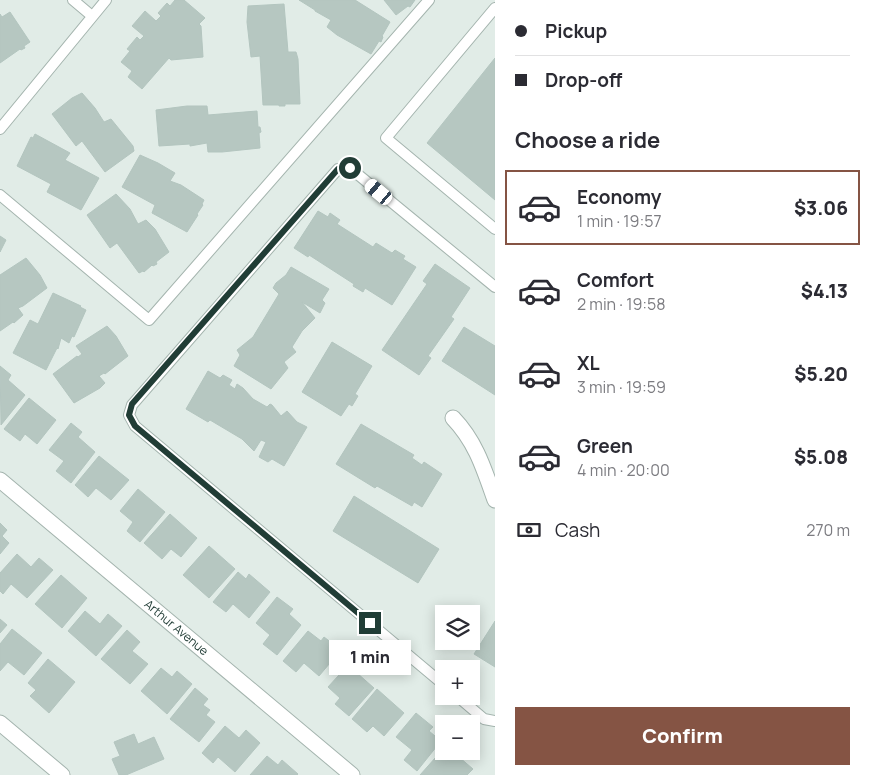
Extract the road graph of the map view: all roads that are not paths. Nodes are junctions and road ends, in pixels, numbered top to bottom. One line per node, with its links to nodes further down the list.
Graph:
1 (73, 0): 5 (lane)
2 (106, 0): 5 (lane)
3 (429, 0): 7 (lane)
4 (495, 8): 8 (lane)
5 (92, 16): 6 (lane)
6 (0, 129)
7 (0, 194)
8 (495, 229)
9 (495, 287): 13 (lane)
10 (453, 418): 12 (street)
11 (0, 480): 18 (street, Arthur Avenue)
12 (495, 500)
13 (435, 677)
14 (468, 705): 15 (lane)
15 (495, 721)
16 (0, 723): 17 (street)
17 (62, 775)
18 (352, 775)

